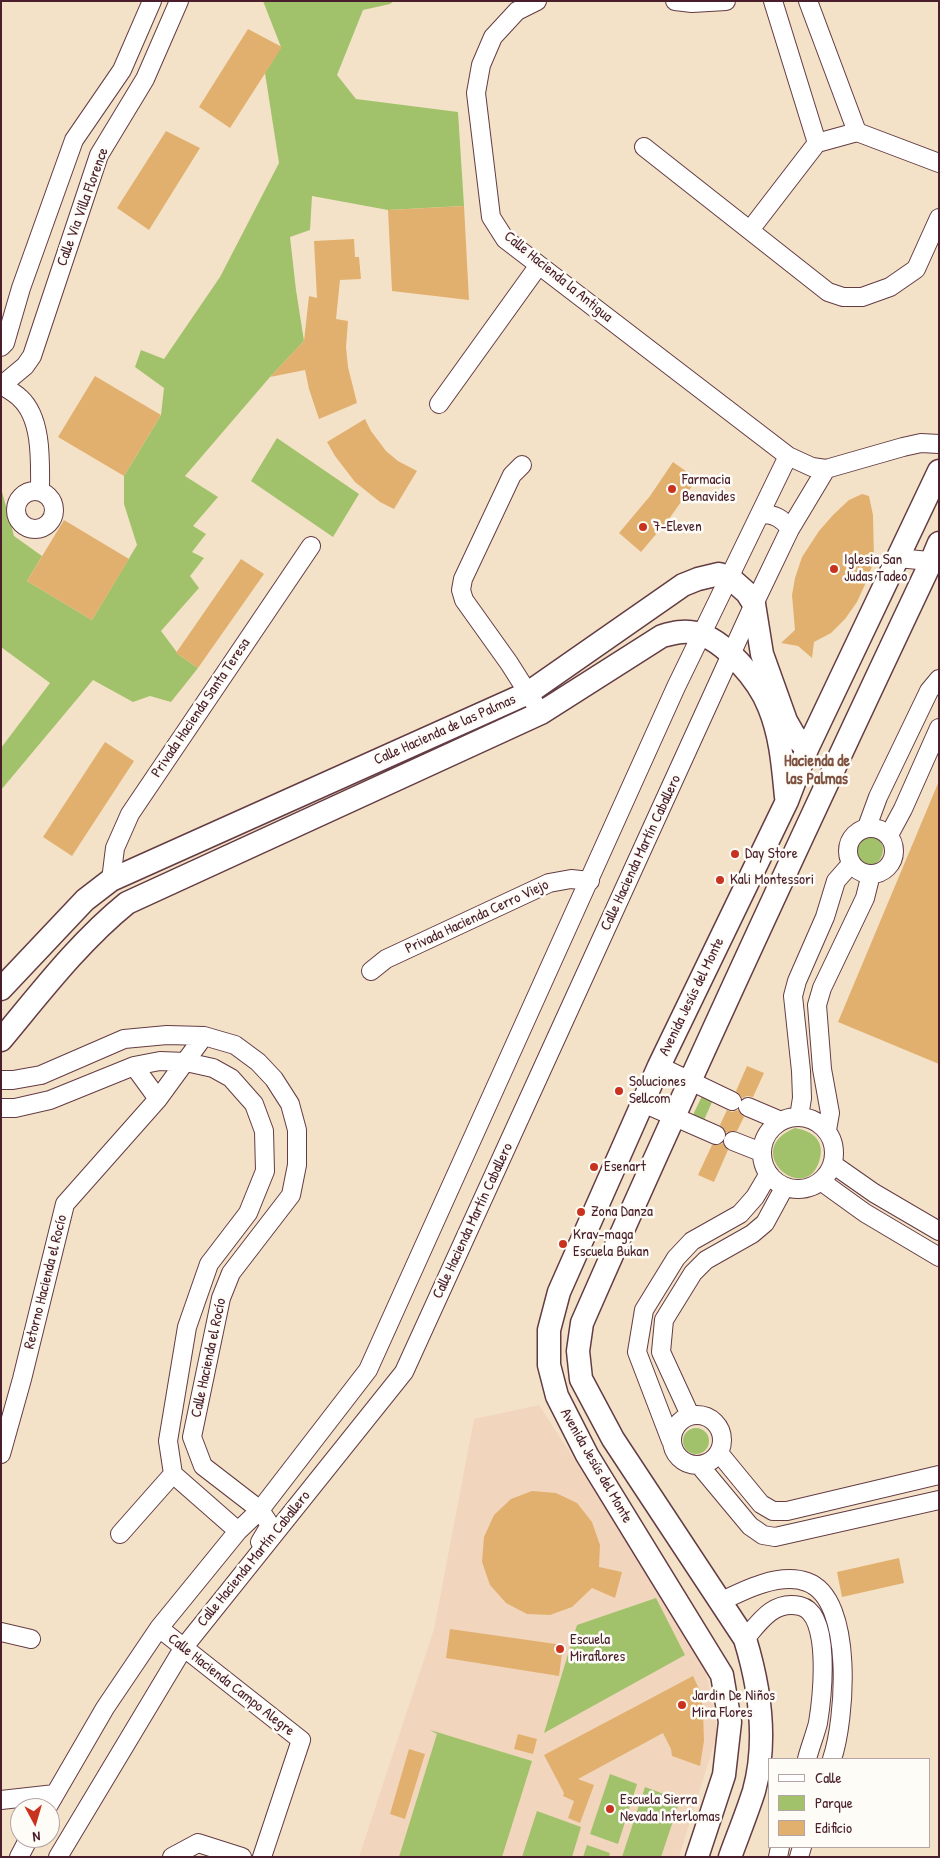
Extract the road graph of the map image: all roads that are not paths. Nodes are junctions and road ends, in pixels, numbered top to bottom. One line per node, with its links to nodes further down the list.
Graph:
1 (152, 1): 15 (street, Calle Via Villa Florence)
2 (179, 1): 16 (street, Calle Via Villa Florence)
3 (537, 1): 14 (street, Calle Hacienda la Antigua)
4 (675, 1): 5 (street)
5 (726, 1)
6 (773, 1): 9 (street)
7 (808, 1): 8 (street)
8 (857, 132): 9 (street); 11 (street)
9 (817, 143): 13 (street)
10 (644, 147): 13 (street)
11 (939, 163)
12 (939, 218): 13 (street)
13 (750, 230)
14 (539, 265): 17 (street); 19 (street, Calle Hacienda la Antigua)
15 (1, 347)
16 (2, 385): 23 (street)
17 (439, 404)
18 (939, 444): 21 (street)
19 (788, 456): 21 (street, Calle Hacienda la Antigua); 24 (street, Calle Hacienda Martín Caballero)
20 (522, 465): 34 (street)
21 (826, 469): 25 (street, Calle Hacienda Martín Caballero)
22 (939, 471): 28 (main road, Avenida Jesús del Monte)
23 (40, 492)
24 (761, 514): 25 (street); 29 (street, Calle Hacienda Martín Caballero)
25 (790, 529): 30 (street, Calle Hacienda Martín Caballero)
26 (311, 546): 45 (street, Privada Hacienda Santa Teresa)
27 (936, 556): 28 (street); 57 (main road, Avenida Jesús del Monte)
28 (898, 558): 37 (main road, Avenida Jesús del Monte)
29 (730, 577): 30 (main road); 31 (street, Calle Hacienda Martín Caballero); 34 (main road, Calle Hacienda de las Palmas)
30 (754, 604): 32 (street, Calle Hacienda Martín Caballero); 37 (main road)
31 (701, 634): 32 (main road, Calle Hacienda de las Palmas); 35 (main road, Calle Hacienda de las Palmas); 46 (street, Calle Hacienda Martín Caballero)
32 (732, 654): 38 (main road, Calle Hacienda de las Palmas); 89 (street, Calle Hacienda Martín Caballero)
33 (939, 679): 40 (street)
34 (528, 693): 35 (street); 39 (main road, Calle Hacienda de las Palmas)
35 (541, 713): 41 (main road, Calle Hacienda de las Palmas)
36 (939, 728): 42 (street)
37 (807, 749): 38 (main road, Avenida Jesús del Monte)
38 (786, 801): 53 (main road, Avenida Jesús del Monte)
39 (275, 806): 41 (main road); 45 (main road, Calle Hacienda de las Palmas)
40 (867, 827): 42 (street); 43 (street)
41 (286, 831): 50 (main road, Calle Hacienda de las Palmas)
42 (889, 835): 44 (street)
43 (852, 864): 44 (street); 66 (street)
44 (872, 874): 68 (street)
45 (111, 880): 48 (main road, Calle Hacienda de las Palmas)
46 (590, 881): 47 (street, Privada Hacienda Cerro Viejo); 86 (street, Calle Hacienda Martín Caballero)
47 (371, 971)
48 (1, 990)
49 (204, 1036): 51 (street, Retorno Hacienda el Rocío); 54 (street, Calle Hacienda el Rocío); 86 (street, Calle Hacienda el Rocío)
50 (1, 1040)
51 (186, 1062): 52 (street, Calle Hacienda el Rocío); 59 (street, Retorno Hacienda el Rocío); 83 (street, Calle Hacienda el Rocío)
52 (134, 1066): 58 (street, Calle Hacienda el Rocío); 59 (street)
53 (659, 1066): 57 (street); 62 (main road, Avenida Jesús del Monte)
54 (60, 1067): 55 (street, Calle Hacienda el Rocío); 58 (street)
55 (41, 1075): 56 (street, Calle Hacienda el Rocío); 60 (street)
56 (1, 1080)
57 (691, 1080): 61 (street); 65 (main road, Avenida Jesús del Monte)
58 (72, 1091): 60 (street, Calle Hacienda el Rocío)
59 (158, 1099): 81 (street, Retorno Hacienda el Rocío)
60 (50, 1100): 64 (street, Calle Hacienda el Rocío)
61 (732, 1101)
62 (643, 1103): 65 (street); 103 (main road, Avenida Jesús del Monte)
63 (748, 1107): 67 (street)
64 (1, 1108)
65 (673, 1116): 69 (street); 90 (main road, Avenida Jesús del Monte)
66 (799, 1117): 67 (street); 68 (street)
67 (781, 1121): 71 (street)
68 (826, 1130): 72 (street)
69 (716, 1135)
70 (733, 1141): 71 (street)
71 (761, 1152): 73 (street)
72 (834, 1164): 74 (street); 76 (street)
73 (768, 1176): 75 (street); 79 (street)
74 (822, 1182): 75 (street); 77 (street)
75 (784, 1188): 78 (street)
76 (939, 1231)
77 (939, 1257)
78 (690, 1415): 79 (street); 80 (street)
79 (671, 1441): 82 (street)
80 (719, 1453): 82 (street); 84 (street)
81 (1, 1454)
82 (700, 1466): 85 (street)
83 (173, 1474): 87 (street); 88 (street)
84 (939, 1475)
85 (939, 1500)
86 (260, 1510): 87 (street, Calle Hacienda Martín Caballero); 89 (street)
87 (238, 1531): 91 (street, Calle Hacienda Martín Caballero)
88 (120, 1534)
89 (232, 1587): 95 (street, Calle Hacienda Martín Caballero)
90 (720, 1602): 94 (main road, Avenida Jesús del Monte); 97 (street)
91 (159, 1628): 95 (street, Calle Hacienda Campo Alegre); 98 (street, Calle Hacienda Martín Caballero)
92 (1, 1632): 93 (street)
93 (31, 1639)
94 (744, 1639): 96 (street); 104 (main road, Avenida Jesús del Monte)
95 (184, 1647): 99 (street, Calle Hacienda Martín Caballero); 102 (street, Calle Hacienda Campo Alegre)
96 (806, 1758)
97 (832, 1758)
98 (53, 1798)
99 (58, 1857)
100 (172, 1857): 101 (street)
101 (242, 1857)
102 (262, 1857)
103 (697, 1857)
104 (730, 1857)

